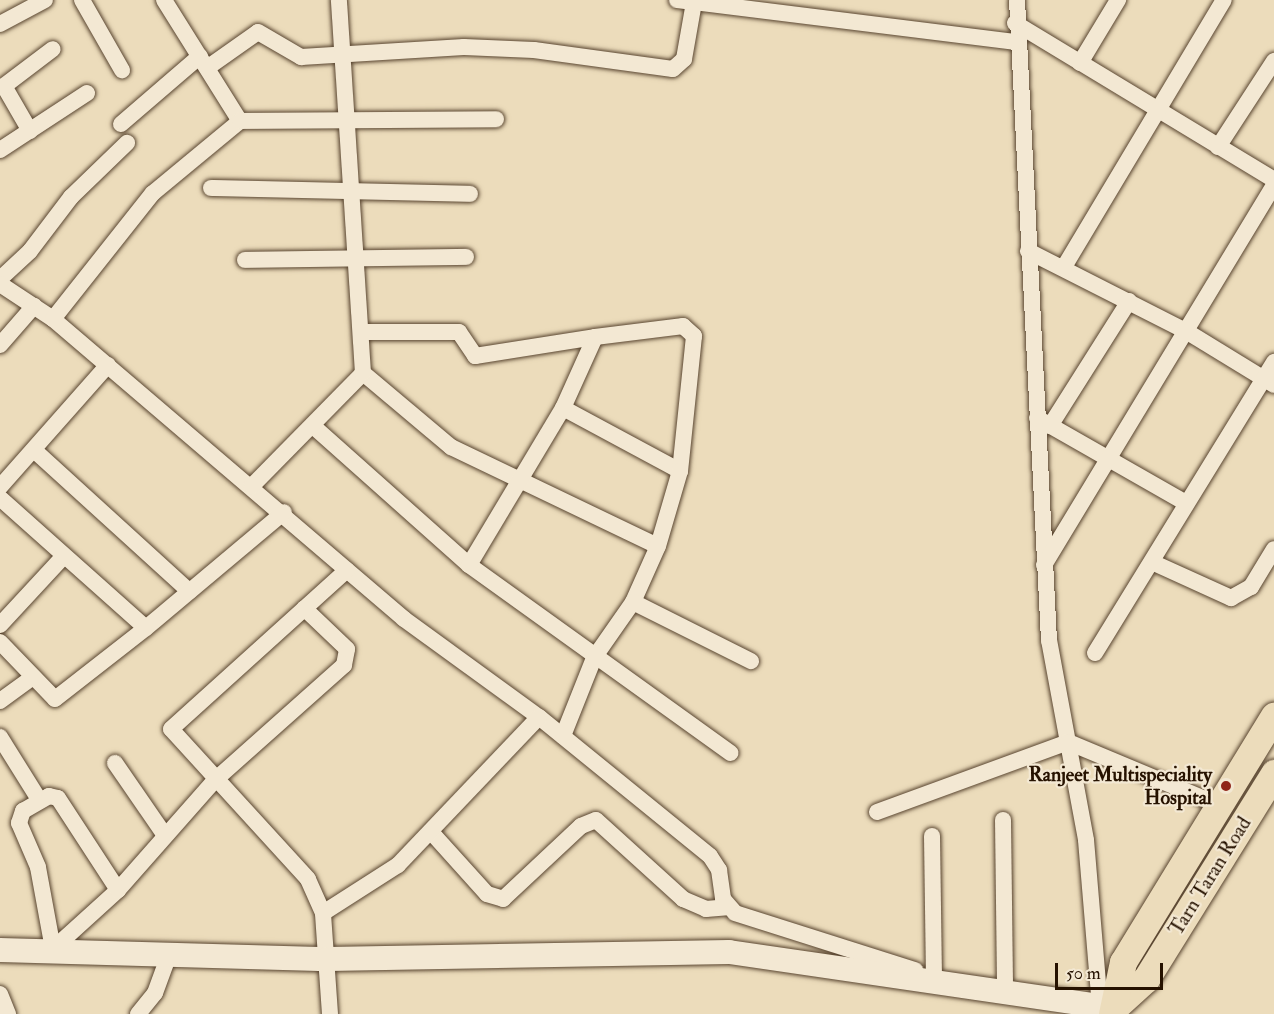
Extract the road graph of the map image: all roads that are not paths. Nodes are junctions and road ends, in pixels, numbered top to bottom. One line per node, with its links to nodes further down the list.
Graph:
1 (45, 0): 10 (street)
2 (82, 0): 17 (street)
3 (164, 0): 15 (street)
4 (339, 0): 13 (street)
5 (1017, 0): 9 (street)
6 (1118, 0): 16 (street)
7 (1224, 0): 19 (street)
8 (685, 1): 11 (street); 13 (street)
9 (1015, 23): 11 (street); 16 (street)
10 (0, 24)
11 (1015, 42): 33 (street)
12 (53, 49): 24 (street)
13 (342, 56): 15 (street); 22 (street)
14 (1274, 61): 26 (street)
15 (203, 62): 21 (street); 23 (street)
16 (1080, 63): 19 (street)
17 (122, 70)
18 (87, 93): 24 (street)
19 (1158, 111): 26 (street); 37 (street)
20 (496, 119): 22 (street)
21 (240, 121): 22 (street); 42 (street)
22 (346, 123): 31 (street)
23 (120, 124)
24 (30, 131): 27 (street)
25 (127, 143): 38 (street)
26 (1218, 147): 28 (street)
27 (0, 150)
28 (1274, 180)
29 (1274, 185): 44 (street)
30 (211, 188): 31 (street)
31 (351, 190): 32 (street); 35 (street)
32 (470, 194)
33 (1028, 251): 37 (street); 52 (street)
34 (466, 257): 35 (street)
35 (355, 259): 36 (street); 43 (street)
36 (245, 260)
37 (1064, 267): 40 (street)
38 (0, 279)
39 (0, 284): 41 (street)
40 (1129, 301): 44 (street); 52 (street)
41 (34, 306): 42 (street); 46 (street)
42 (53, 319): 48 (street)
43 (364, 332): 45 (street); 49 (street)
44 (1186, 332): 50 (street); 55 (street)
45 (595, 337): 51 (street); 56 (street)
46 (0, 345)
47 (1274, 362): 50 (street)
48 (108, 365): 54 (street); 58 (street)
49 (363, 373): 53 (street); 57 (street)
50 (1269, 382): 61 (street)
51 (563, 408): 56 (street); 57 (street)
52 (1044, 422): 55 (street); 68 (street)
53 (313, 426): 58 (street); 67 (street)
54 (34, 450): 59 (street); 70 (street)
55 (1107, 459): 61 (street); 68 (street)
56 (680, 471): 63 (street)
57 (522, 482): 63 (street); 67 (street)
58 (252, 486): 62 (street)
59 (0, 487)
60 (0, 498): 65 (street)
61 (1186, 503): 66 (street)
62 (284, 512): 69 (street); 70 (street)
63 (658, 546): 71 (street)
64 (1274, 549): 66 (street)
65 (63, 557): 73 (street); 74 (street)
66 (1154, 563): 76 (street)
67 (469, 565): 77 (street)
68 (1043, 566): 85 (street)
69 (347, 570): 72 (street); 82 (street)
70 (189, 591): 74 (street)
71 (633, 602): 77 (street); 78 (street)
72 (304, 608): 89 (street); 89 (street)
73 (0, 625)
74 (146, 628): 79 (street)
75 (0, 642): 79 (street)
76 (1095, 653)
77 (594, 658): 83 (street); 86 (street)
78 (751, 661)
79 (33, 677): 80 (street)
80 (0, 701)
81 (1274, 716): 91 (main road, Tarn Taran Road)
82 (539, 717): 83 (street); 94 (street)
83 (563, 736): 98 (street)
84 (0, 737): 90 (street)
85 (1068, 742): 91 (street); 92 (street); 107 (street)
86 (731, 753)
87 (115, 763): 95 (street)
88 (1274, 773): 107 (main road, Tarn Taran Road)
89 (215, 780): 95 (street); 99 (street)
90 (40, 801): 97 (street); 101 (street)
91 (1219, 805): 107 (main road, Tarn Taran Road)
92 (877, 812)
93 (1003, 820): 105 (street)
94 (432, 833): 98 (street); 99 (street)
95 (164, 834): 97 (street)
96 (932, 836): 104 (street)
97 (118, 890): 101 (street)
98 (728, 907): 104 (street)
99 (323, 913): 103 (street)
100 (0, 950): 101 (main road)
101 (52, 950): 102 (main road)
102 (170, 952): 103 (main road); 109 (street)
103 (328, 959): 104 (main road); 110 (street)
104 (945, 979): 105 (main road)
105 (1005, 993): 107 (main road)
106 (0, 994): 108 (street)
107 (1108, 1010)
108 (8, 1014)
109 (138, 1014)
110 (330, 1014)

